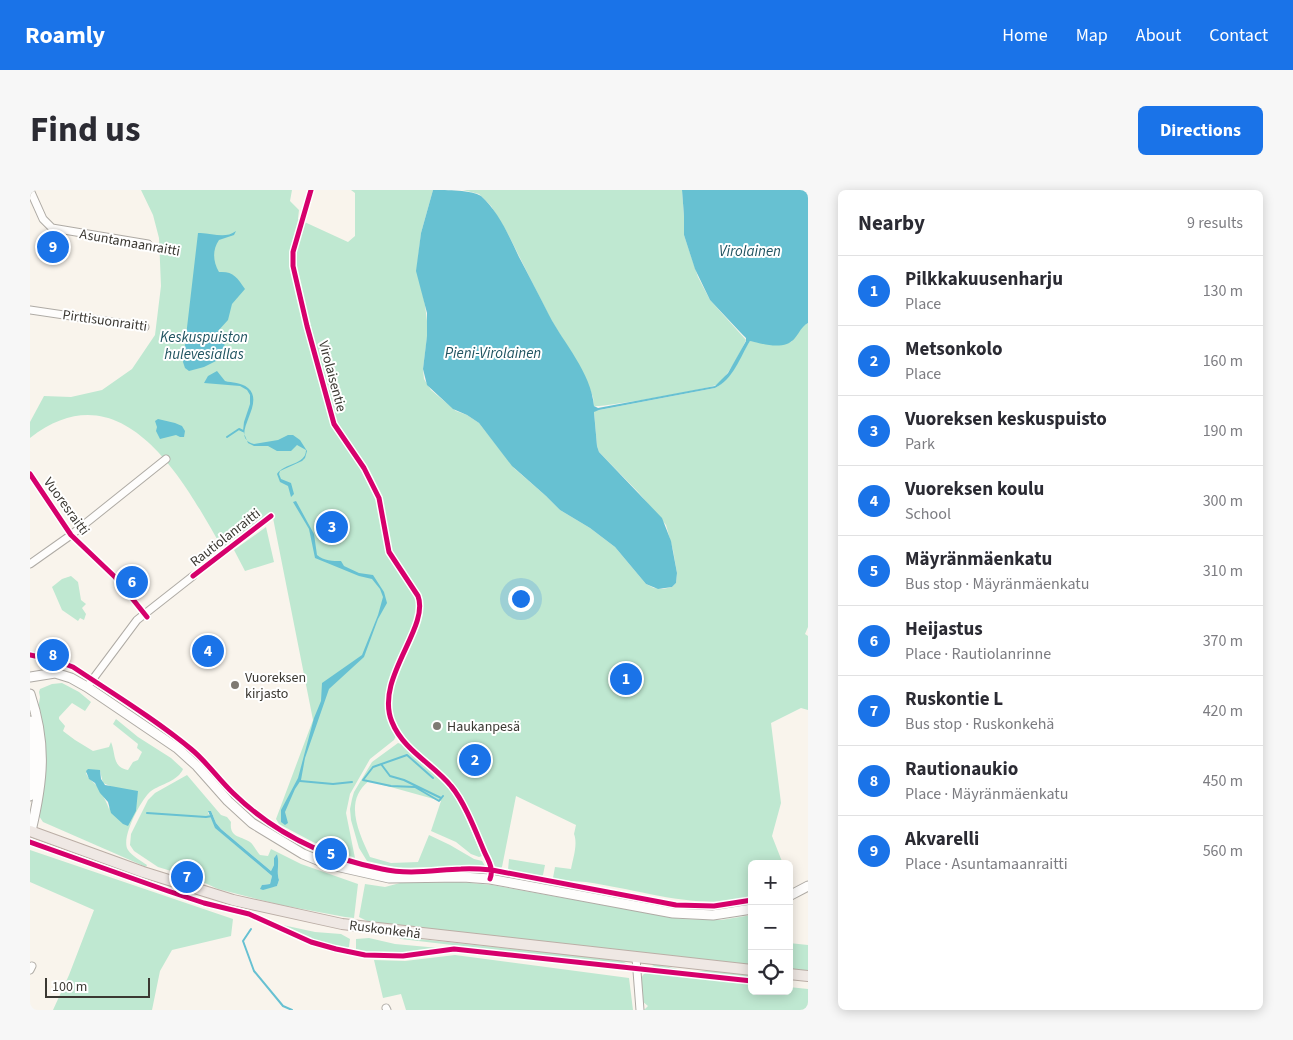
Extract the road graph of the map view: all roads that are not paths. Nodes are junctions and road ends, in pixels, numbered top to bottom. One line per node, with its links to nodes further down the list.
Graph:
1 (30, 190): 2 (street, Asuntamaanraitti)
2 (148, 244)
3 (30, 310): 4 (street, Pirttisuonraitti)
4 (144, 326)
5 (166, 459): 6 (street)
6 (30, 564)
7 (193, 576): 9 (street)
8 (30, 677): 9 (street)
9 (87, 687): 16 (street)
10 (30, 694): 13 (street)
11 (30, 720): 12 (street)
12 (30, 796)
13 (30, 831): 17 (main road, Ruskonkehä)
14 (808, 886): 15 (street)
15 (793, 894)
16 (748, 910)
17 (636, 958): 18 (main road, Ruskonkehä); 21 (street)
18 (748, 970)
19 (793, 974): 20 (main road)
20 (808, 976)
21 (640, 1010)

